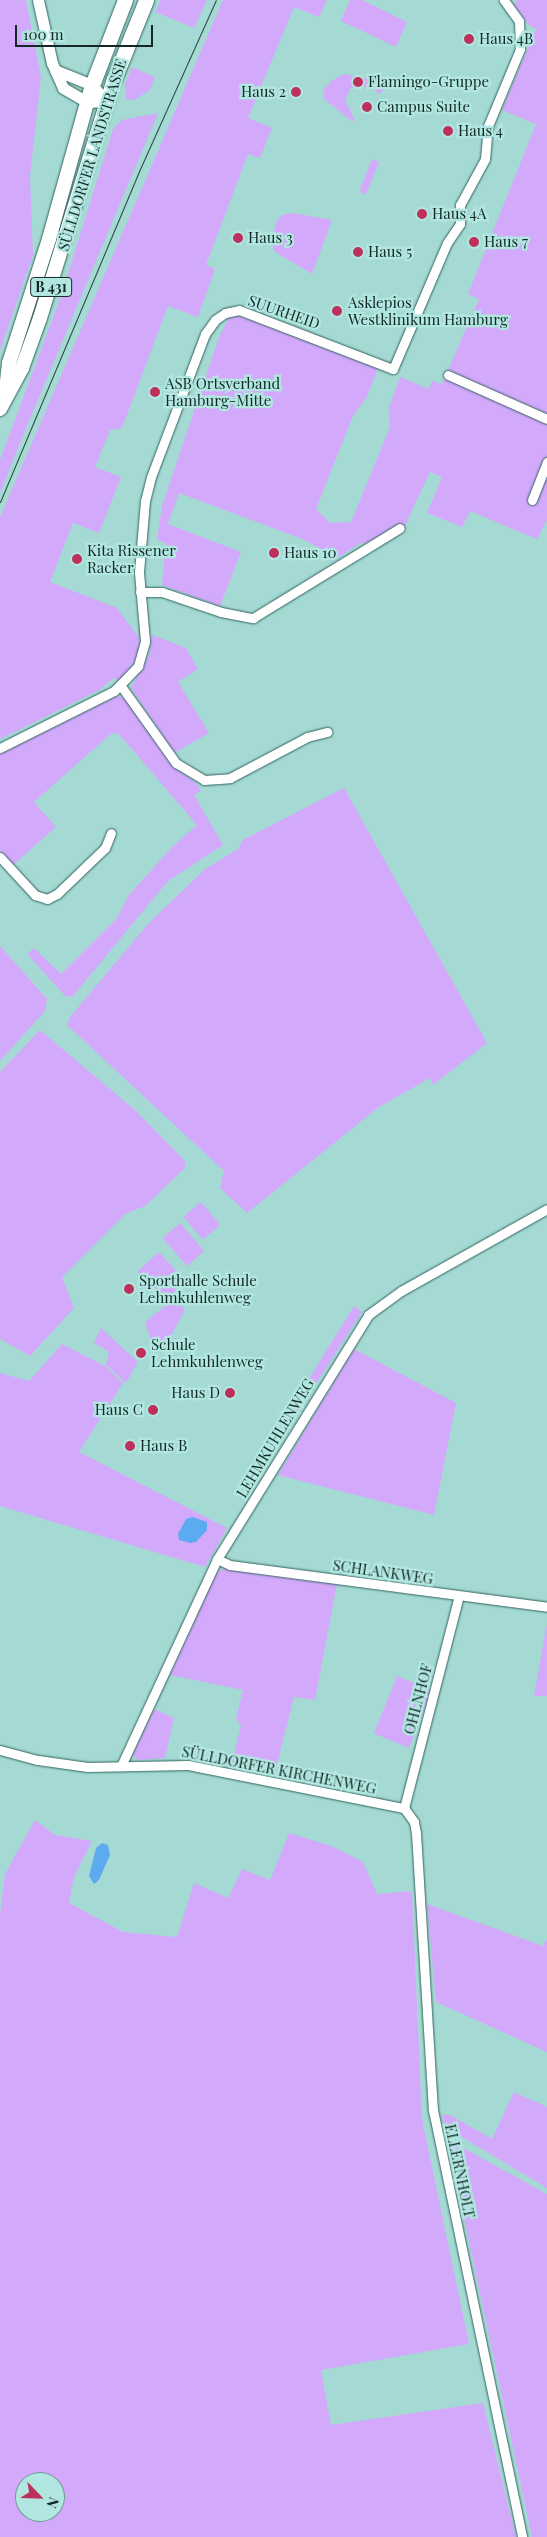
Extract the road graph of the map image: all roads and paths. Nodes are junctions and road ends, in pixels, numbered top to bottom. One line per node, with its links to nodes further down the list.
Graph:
1 (38, 0): 5 (main road)
2 (125, 0): 7 (highway, SÜLLDORFER LANDSTRASSE / B 431)
3 (146, 0): 6 (highway, SÜLLDORFER LANDSTRASSE / B 431)
4 (504, 0): 17 (street, SUURHEID)
5 (54, 70): 7 (main road); 9 (main road)
6 (114, 79): 8 (main road, SÜLLDORFER LANDSTRASSE / B 431)
7 (92, 85): 8 (main road); 9 (main road, SÜLLDORFER LANDSTRASSE / B 431)
8 (106, 100): 9 (main road); 11 (main road, SÜLLDORFER LANDSTRASSE / B 431)
9 (87, 102): 11 (main road, SÜLLDORFER LANDSTRASSE / B 431)
10 (448, 375): 13 (street)
11 (6, 394): 12 (main road, SÜLLDORFER LANDSTRASSE / B 431)
12 (0, 409)
13 (547, 419)
14 (547, 462): 15 (street)
15 (532, 500)
16 (400, 528): 17 (street)
17 (140, 592): 18 (street)
18 (121, 686): 19 (street); 20 (street)
19 (327, 732)
20 (0, 748)
21 (111, 833): 22 (street)
22 (0, 856)
23 (547, 1208): 24 (street, LEHMKUHLENWEG)
24 (217, 1559): 25 (street, SCHLANKWEG); 28 (street, LEHMKUHLENWEG)
25 (459, 1596): 26 (street, SCHLANKWEG); 29 (street, OHLNHOF)
26 (547, 1607)
27 (0, 1750): 28 (street, SÜLLDORFER KIRCHENWEG)
28 (121, 1766): 29 (street, SÜLLDORFER KIRCHENWEG)
29 (404, 1808): 30 (street, ELLERNHOLT)
30 (522, 2537)

